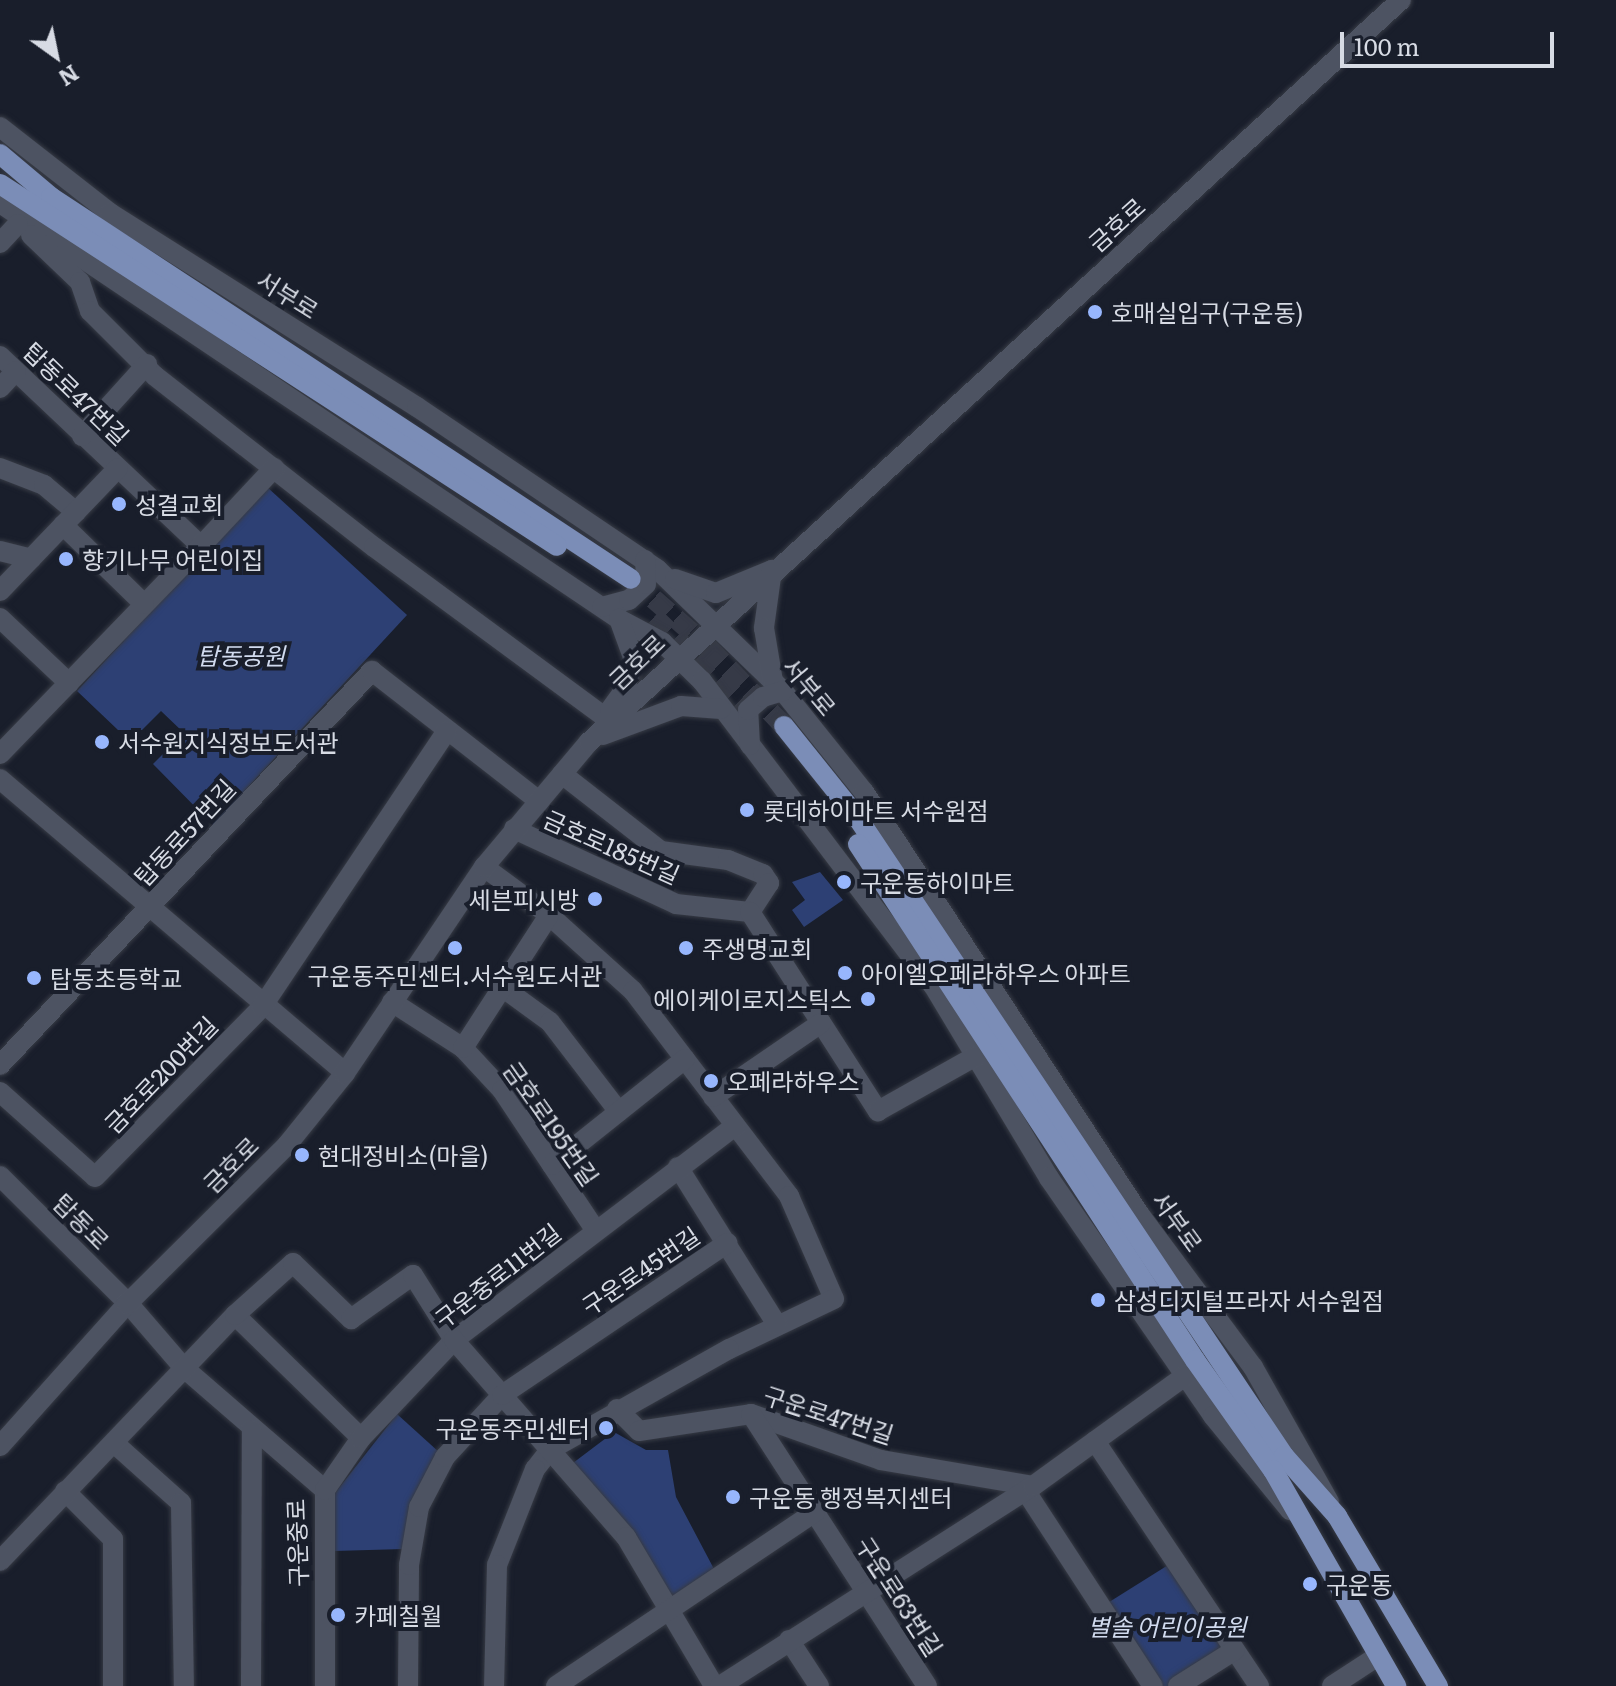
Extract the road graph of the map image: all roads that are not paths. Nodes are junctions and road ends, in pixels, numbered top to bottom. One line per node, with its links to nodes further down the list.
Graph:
1 (1401, 0): 21 (street, 금호로)
2 (0, 127): 20 (street, 서부로)
3 (0, 154): 4 (main road, 서부로)
4 (0, 184)
5 (0, 205): 6 (street); 24 (street, 서부로)
6 (18, 224): 7 (street); 9 (street)
7 (0, 243)
8 (0, 356): 10 (street, 탑동로47번길)
9 (147, 364): 12 (street); 15 (street)
10 (16, 371): 11 (street); 12 (street, 탑동로47번길)
11 (0, 388)
12 (82, 436): 14 (street, 탑동로47번길)
13 (0, 468): 16 (street)
14 (118, 468): 16 (street, 탑동로47번길); 17 (street, 탑동로47번길)
15 (274, 468): 17 (street); 32 (street)
16 (69, 519): 19 (street, 탑동로47번길); 23 (street)
17 (201, 546): 23 (street)
18 (0, 551): 19 (street)
19 (31, 559): 22 (street, 탑동로47번길)
20 (651, 564): 21 (street); 24 (street); 27 (street, 서부로)
21 (772, 570): 27 (street, 금호로); 30 (street)
22 (0, 591)
23 (144, 604): 29 (street)
24 (602, 607): 26 (street, 서부로)
25 (0, 618): 29 (street)
26 (619, 619): 28 (street, 서부로); 32 (street)
27 (714, 623): 28 (street, 금호로); 30 (street, 서부로)
28 (677, 658): 31 (street, 서부로); 34 (street, 금호로)
29 (69, 683): 36 (street)
30 (778, 686): 35 (street); 82 (street, 서부로)
31 (721, 709): 34 (street); 35 (street, 서부로)
32 (605, 717): 34 (street)
33 (447, 731): 39 (street, 탑동로57번길); 42 (street, 탑동로57번길); 47 (street, 금호로200번길)
34 (589, 742): 37 (street, 금호로)
35 (750, 745): 50 (street, 서부로)
36 (0, 754)
37 (562, 774): 39 (street, 금호로); 43 (street)
38 (0, 779): 42 (street)
39 (539, 801): 40 (street, 금호로)
40 (514, 829): 41 (street, 금호로); 43 (street, 금호로185번길)
41 (484, 867): 44 (street); 46 (street, 금호로)
42 (150, 906): 47 (street); 52 (street, 탑동로57번길)
43 (750, 912): 48 (street)
44 (549, 915): 45 (street); 51 (street)
45 (502, 987): 49 (street); 56 (street)
46 (392, 1002): 49 (street, 금호로195번길); 53 (street, 금호로)
47 (262, 1007): 53 (street); 54 (street, 금호로200번길)
48 (821, 1023): 50 (street); 55 (street)
49 (463, 1048): 58 (street, 금호로195번길)
50 (976, 1056): 68 (street, 서부로)
51 (685, 1059): 55 (street); 56 (street)
52 (0, 1065)
53 (345, 1073): 63 (street, 금호로)
54 (0, 1092)
55 (713, 1097): 57 (street)
56 (619, 1112): 58 (street)
57 (735, 1126): 59 (street, 구운중로11번길); 65 (street)
58 (552, 1165): 61 (street, 금호로195번길)
59 (678, 1167): 61 (street, 구운중로11번길); 62 (street)
60 (0, 1176): 63 (street, 탑동로)
61 (596, 1231): 66 (street, 구운중로11번길)
62 (727, 1243): 65 (street, 구운로45번길); 69 (street, 구운로45번길)
63 (128, 1303): 67 (street, 구운중로); 76 (street, 금호로)
64 (235, 1315): 66 (street); 67 (street); 73 (street)
65 (777, 1325): 70 (street)
66 (454, 1340): 69 (street); 73 (street, 구운중로11번길)
67 (184, 1368): 72 (street, 구운중로); 75 (street)
68 (1185, 1376): 74 (street); 83 (street, 서부로)
69 (502, 1395): 77 (street); 94 (street, 구운로45번길)
70 (617, 1409): 71 (street, 구운로47번길); 77 (street)
71 (751, 1414): 78 (street, 구운로47번길); 81 (street, 구운로63번길)
72 (252, 1430): 79 (street, 구운중로); 92 (street, 구운중로)
73 (361, 1438): 79 (street, 구운중로11번길)
74 (1095, 1441): 78 (street); 88 (street)
75 (114, 1443): 80 (street); 91 (street)
76 (0, 1446)
77 (550, 1450): 86 (street); 95 (street)
78 (1029, 1488): 85 (street); 100 (street)
79 (325, 1490): 93 (street, 구운중로)
80 (65, 1491): 84 (street); 90 (street)
81 (815, 1512): 85 (street, 구운로63번길); 86 (street)
82 (1337, 1516): 83 (main road, 서부로); 105 (main road, 서부로)
83 (1299, 1522): 89 (main road, 서부로)
84 (0, 1561)
85 (867, 1593): 87 (street); 99 (street, 구운로63번길)
86 (669, 1607): 96 (street); 97 (street)
87 (789, 1640): 97 (street); 98 (street)
88 (1235, 1650): 101 (street); 102 (street)
89 (1378, 1656): 103 (street); 104 (main road, 서부로)
90 (113, 1686)
91 (184, 1686)
92 (251, 1686)
93 (325, 1686)
94 (408, 1686)
95 (494, 1686)
96 (556, 1686)
97 (717, 1686)
98 (819, 1686)
99 (927, 1686)
100 (1153, 1686)
101 (1178, 1686)
102 (1259, 1686)
103 (1332, 1686)
104 (1396, 1686)
105 (1438, 1686)

